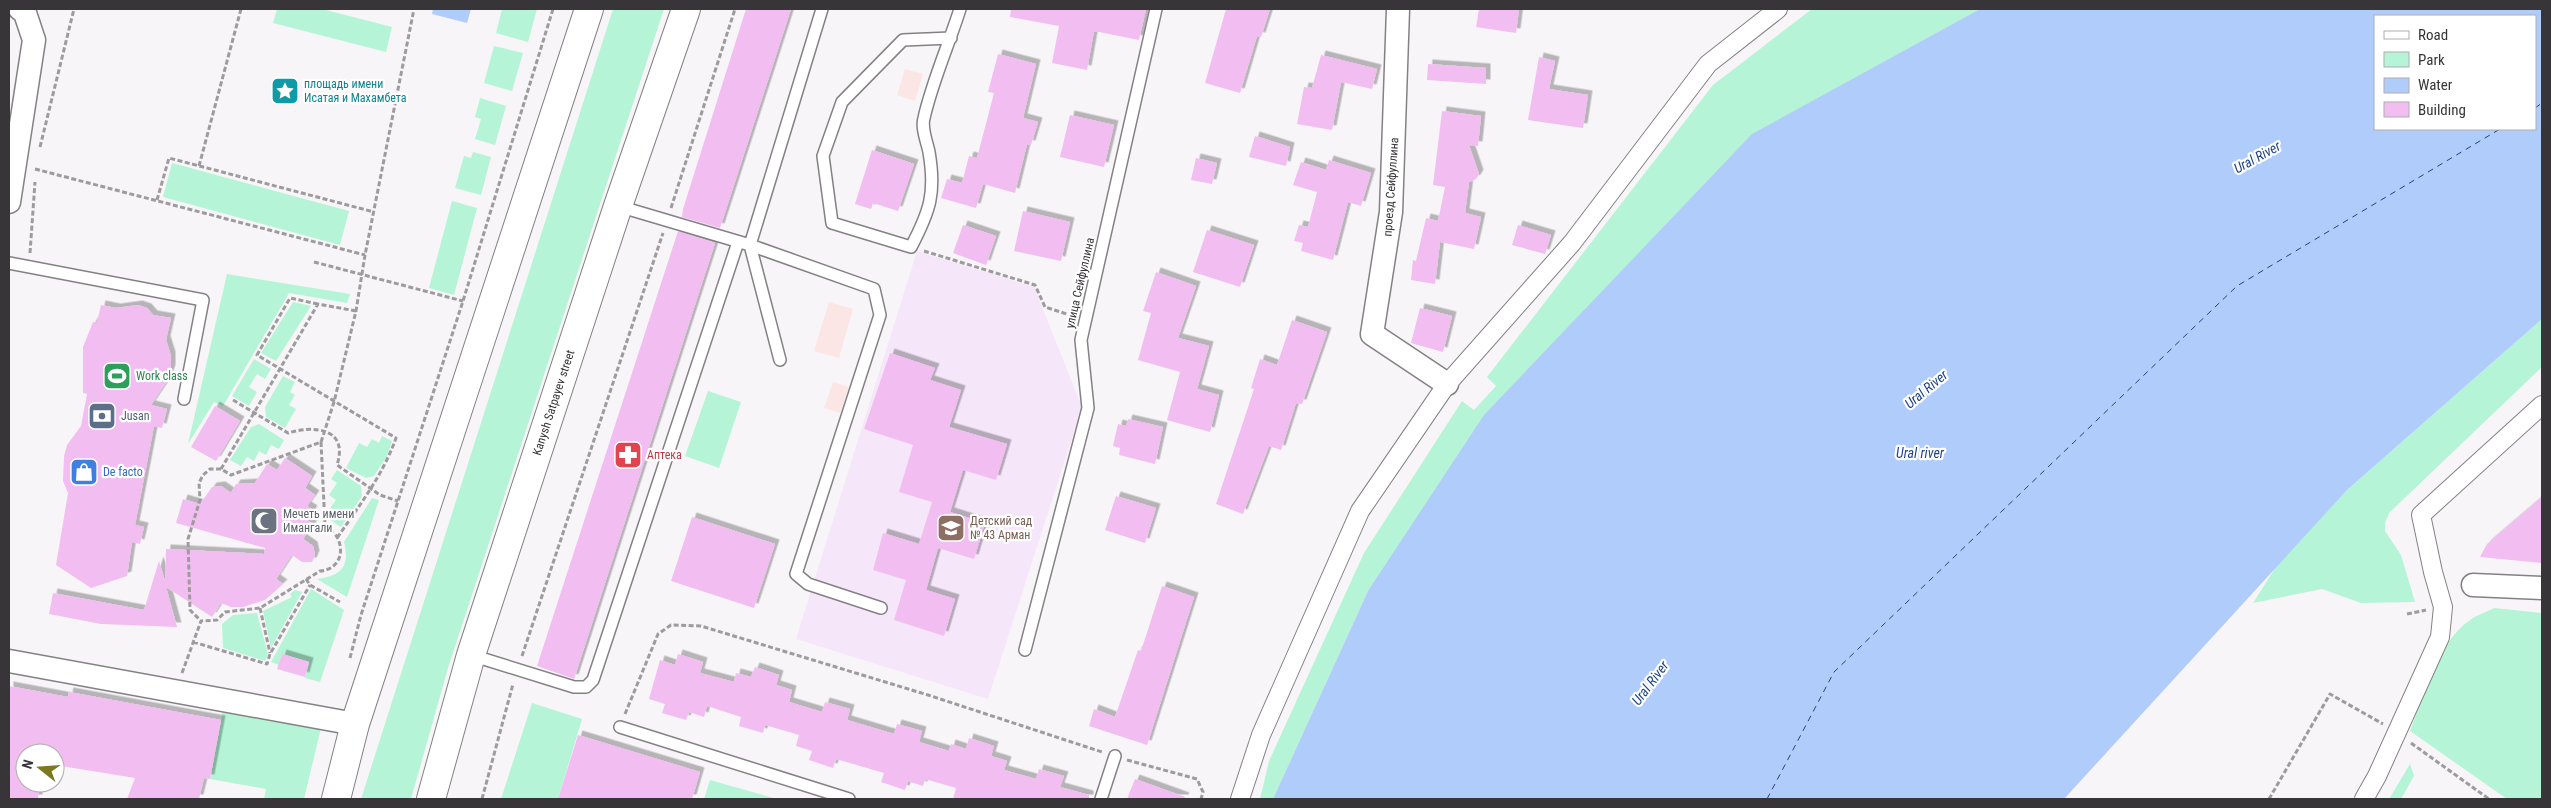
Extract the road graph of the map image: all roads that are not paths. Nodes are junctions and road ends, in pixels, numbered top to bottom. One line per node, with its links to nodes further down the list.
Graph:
1 (20, 9): 10 (street)
2 (588, 9): 25 (main road)
3 (686, 9): 11 (main road, Kanysh Satpayev street)
4 (822, 9): 13 (lane)
5 (960, 9): 9 (lane)
6 (1156, 9): 22 (lane, улица Сейфуллина)
7 (1398, 9): 16 (street, проезд Сейфуллина)
8 (1778, 9): 16 (street)
9 (951, 38): 9 (lane)
10 (9, 202)
11 (618, 206): 12 (lane); 23 (main road, Kanysh Satpayev street)
12 (738, 242): 13 (lane); 23 (lane)
13 (750, 245): 15 (lane); 21 (lane)
14 (9, 263): 17 (lane)
15 (780, 360)
16 (1447, 384): 32 (street)
17 (184, 399)
18 (2542, 405): 33 (street)
19 (2473, 585): 20 (street)
20 (2542, 588)
21 (881, 608)
22 (1025, 650)
23 (471, 655): 29 (main road, Kanysh Satpayev street)
24 (9, 661): 25 (street)
25 (355, 724): 28 (main road)
26 (620, 728): 30 (lane)
27 (1116, 756): 31 (lane)
28 (336, 799)
29 (431, 799)
30 (849, 799)
31 (1101, 799)
32 (1240, 799)
33 (2364, 799)

